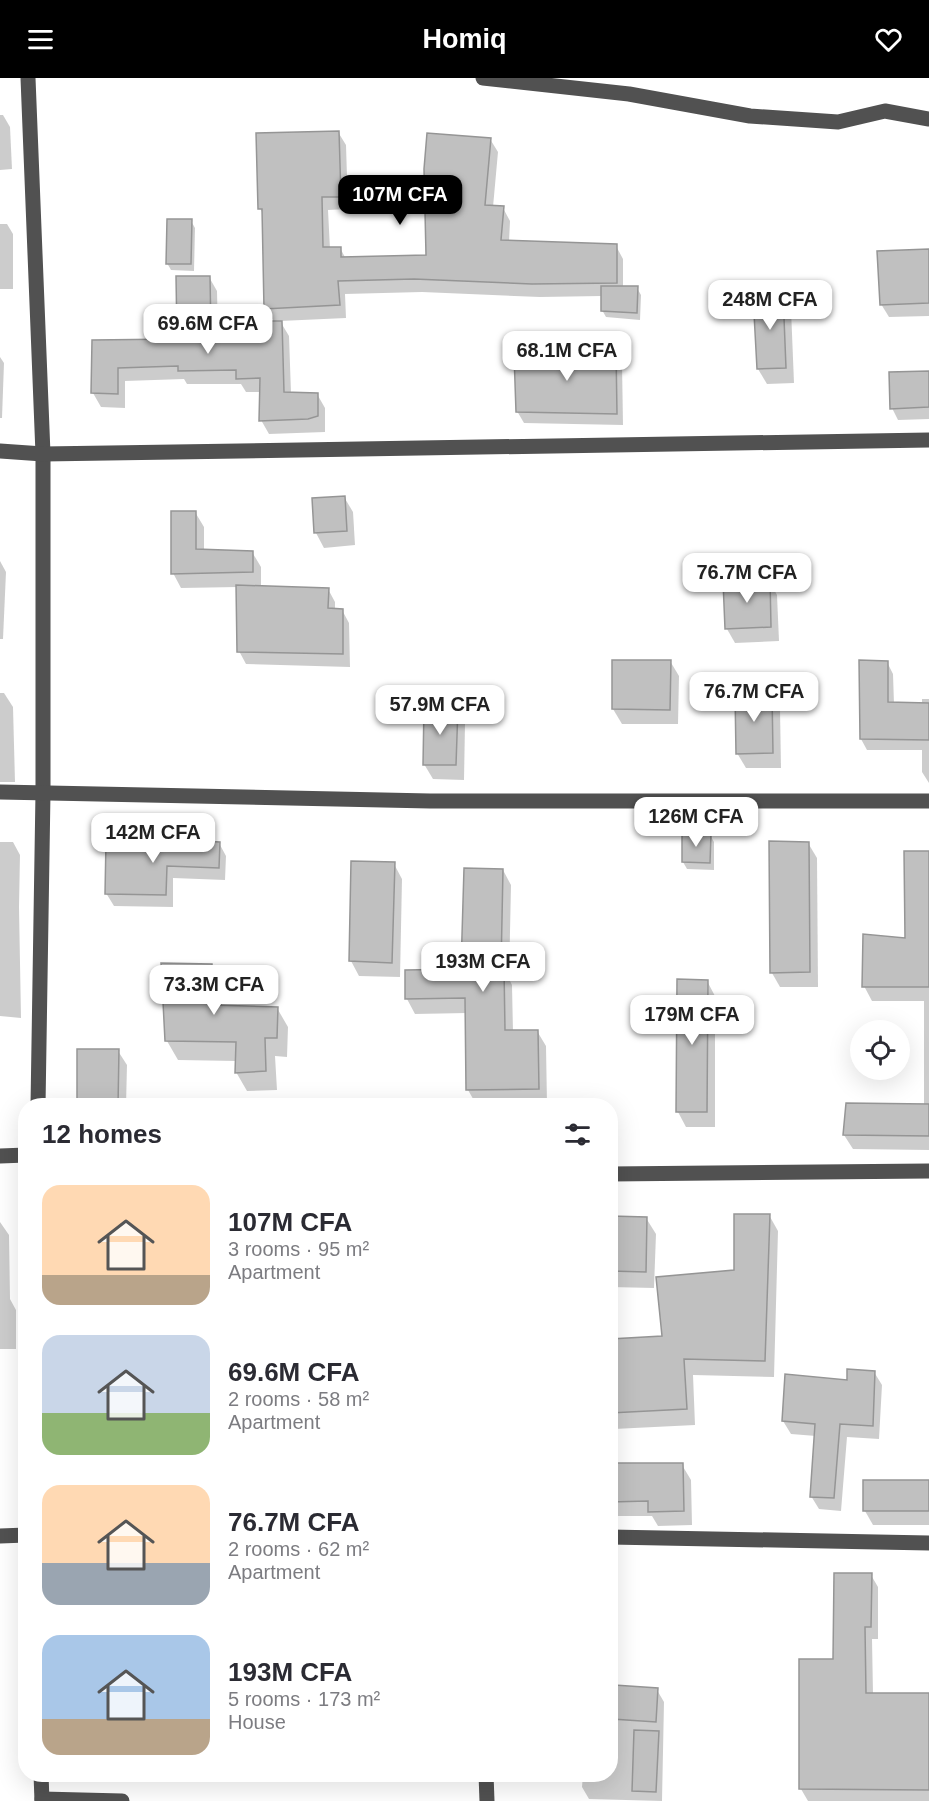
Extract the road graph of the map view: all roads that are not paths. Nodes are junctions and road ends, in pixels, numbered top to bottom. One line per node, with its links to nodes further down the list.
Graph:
1 (28, 78): 6 (street)
2 (483, 78): 3 (street)
3 (929, 119)
4 (929, 440): 6 (street)
5 (0, 450): 6 (street)
6 (42, 454): 8 (street)
7 (0, 792): 8 (street)
8 (43, 792): 9 (street); 10 (street)
9 (929, 801)
10 (38, 1098)
11 (18, 1155): 12 (street)
12 (0, 1156)
13 (929, 1171): 14 (street)
14 (618, 1174)
15 (18, 1535): 16 (street)
16 (0, 1536)
17 (618, 1537): 18 (street)
18 (929, 1543)
19 (41, 1782): 21 (street)
20 (486, 1782): 23 (street)
21 (42, 1800): 22 (street)
22 (122, 1801)
23 (487, 1801)

